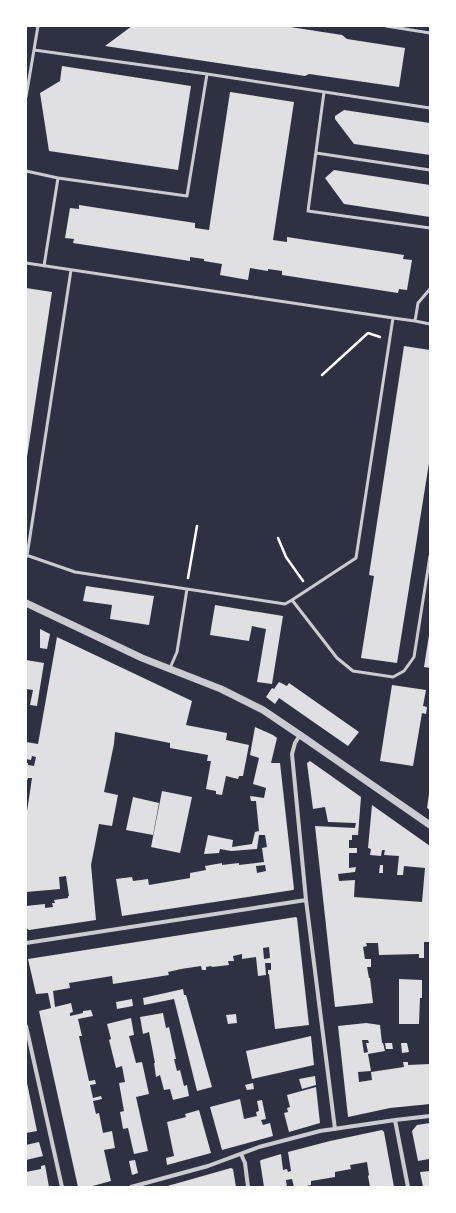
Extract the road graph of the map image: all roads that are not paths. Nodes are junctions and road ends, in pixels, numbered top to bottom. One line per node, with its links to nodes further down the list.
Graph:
1 (38, 26): 4 (lane)
2 (386, 26): 3 (lane)
3 (430, 33)
4 (34, 50): 5 (lane); 7 (lane)
5 (207, 74): 6 (lane); 12 (lane)
6 (324, 92): 8 (lane); 9 (lane)
7 (26, 97)
8 (430, 108)
9 (316, 152): 10 (lane); 13 (lane)
10 (430, 170)
11 (26, 171): 12 (lane)
12 (58, 178): 15 (lane)
13 (430, 228)
14 (26, 263): 15 (lane)
15 (44, 266): 16 (lane)
16 (71, 270): 18 (lane); 21 (lane)
17 (430, 289): 19 (lane)
18 (393, 318): 19 (lane); 24 (lane)
19 (415, 321): 20 (lane)
20 (430, 324)
21 (26, 556): 23 (lane)
22 (430, 556): 24 (lane)
23 (187, 589): 24 (lane); 26 (lane)
24 (292, 600)
25 (26, 603): 26 (street)
26 (170, 668): 27 (street)
27 (300, 735): 28 (street); 29 (street)
28 (430, 825)
29 (306, 900): 30 (street); 34 (street)
30 (26, 943)
31 (26, 1026): 36 (street)
32 (430, 1116): 33 (street)
33 (395, 1120): 34 (street); 39 (street)
34 (335, 1129): 35 (street)
35 (242, 1154): 37 (street); 38 (street)
36 (62, 1187)
37 (131, 1187)
38 (248, 1187)
39 (408, 1187)

